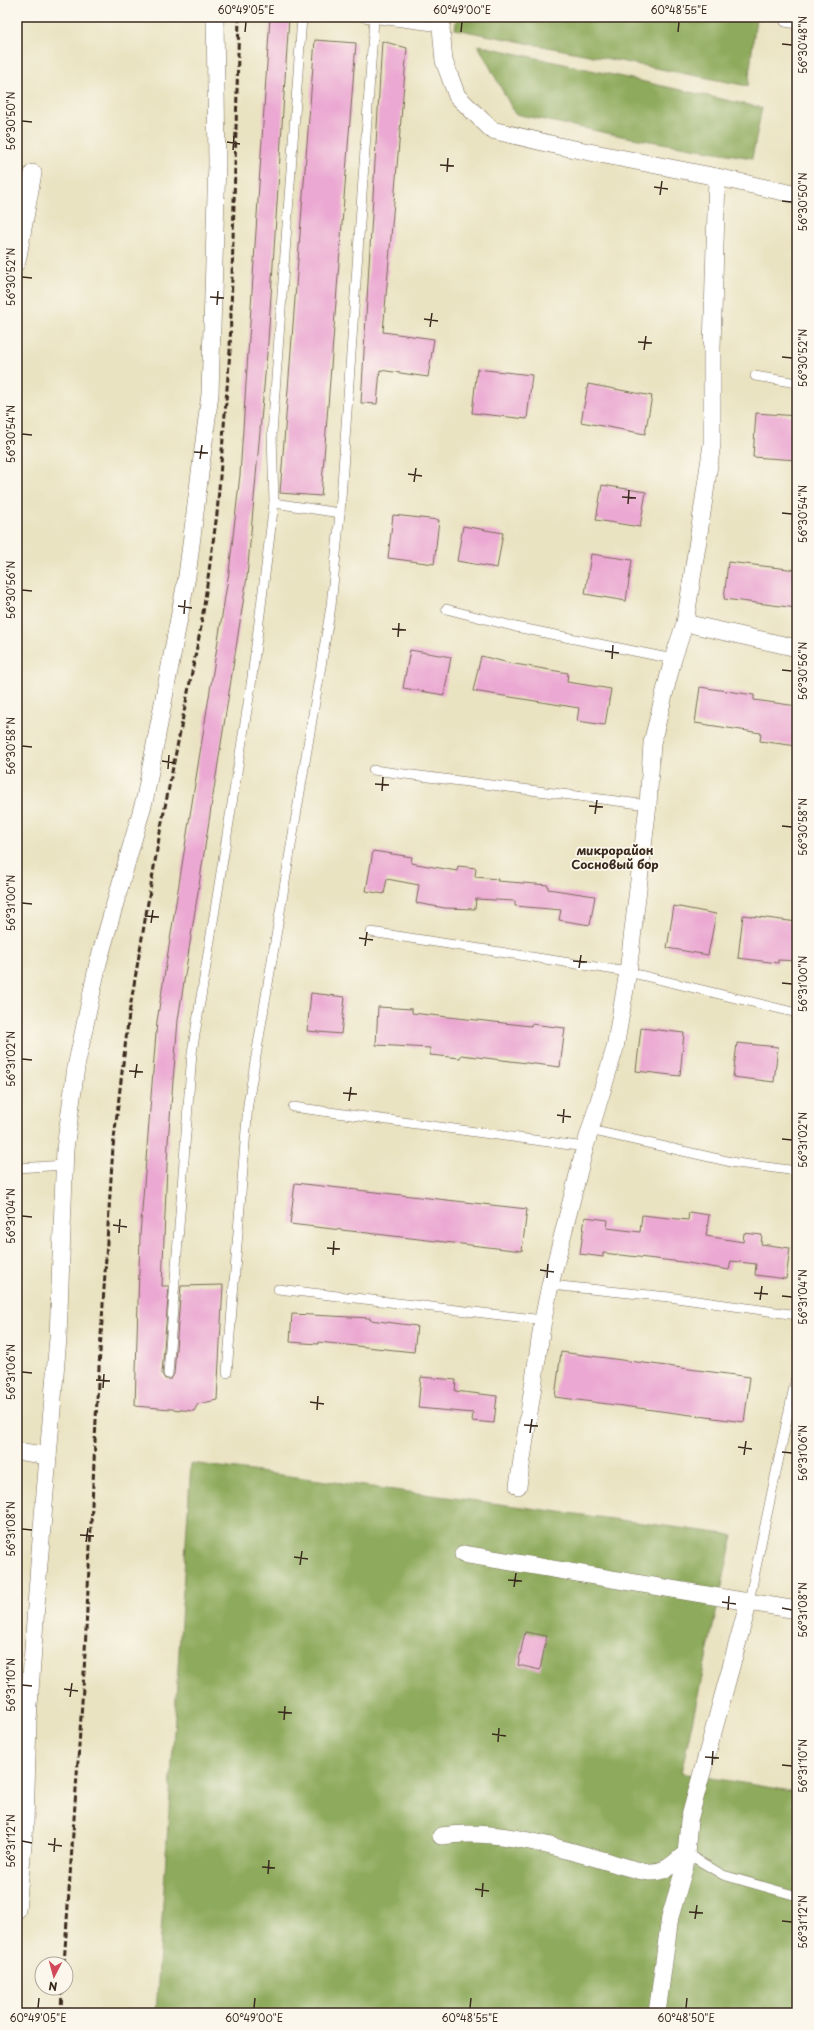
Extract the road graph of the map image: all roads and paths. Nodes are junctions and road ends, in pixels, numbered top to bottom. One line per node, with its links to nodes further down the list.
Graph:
1 (215, 17): 28 (street)
2 (302, 17): 14 (lane)
3 (363, 17): 4 (lane)
4 (374, 19): 5 (lane); 15 (lane)
5 (442, 22): 9 (street)
6 (785, 22): 7 (lane)
7 (797, 24)
8 (33, 173): 11 (street)
9 (717, 177): 10 (street); 17 (street)
10 (797, 194)
11 (18, 252)
12 (755, 376): 13 (lane)
13 (797, 383)
14 (274, 503): 15 (lane); 37 (lane)
15 (340, 513): 36 (lane)
16 (446, 609): 19 (lane)
17 (685, 623): 18 (street); 19 (street)
18 (797, 648)
19 (672, 659): 21 (street)
20 (373, 770): 21 (lane)
21 (648, 805): 23 (street)
22 (371, 932): 23 (lane)
23 (628, 972): 24 (lane); 26 (street)
24 (797, 1013)
25 (293, 1107): 27 (lane)
26 (590, 1130): 27 (street); 30 (lane)
27 (584, 1147): 31 (street)
28 (65, 1164): 29 (lane); 39 (street)
29 (17, 1168)
30 (797, 1171)
31 (550, 1285): 33 (lane); 34 (street)
32 (278, 1289): 34 (lane)
33 (797, 1315)
34 (543, 1320): 40 (street)
35 (797, 1372): 42 (lane)
36 (227, 1373)
37 (168, 1374)
38 (17, 1451): 39 (street)
39 (48, 1456): 47 (street)
40 (518, 1486)
41 (463, 1554): 42 (street)
42 (749, 1601): 43 (street); 45 (street)
43 (797, 1610)
44 (441, 1836): 45 (street)
45 (686, 1853): 46 (lane); 48 (street)
46 (797, 1896)
47 (17, 1910)
48 (657, 2013)

